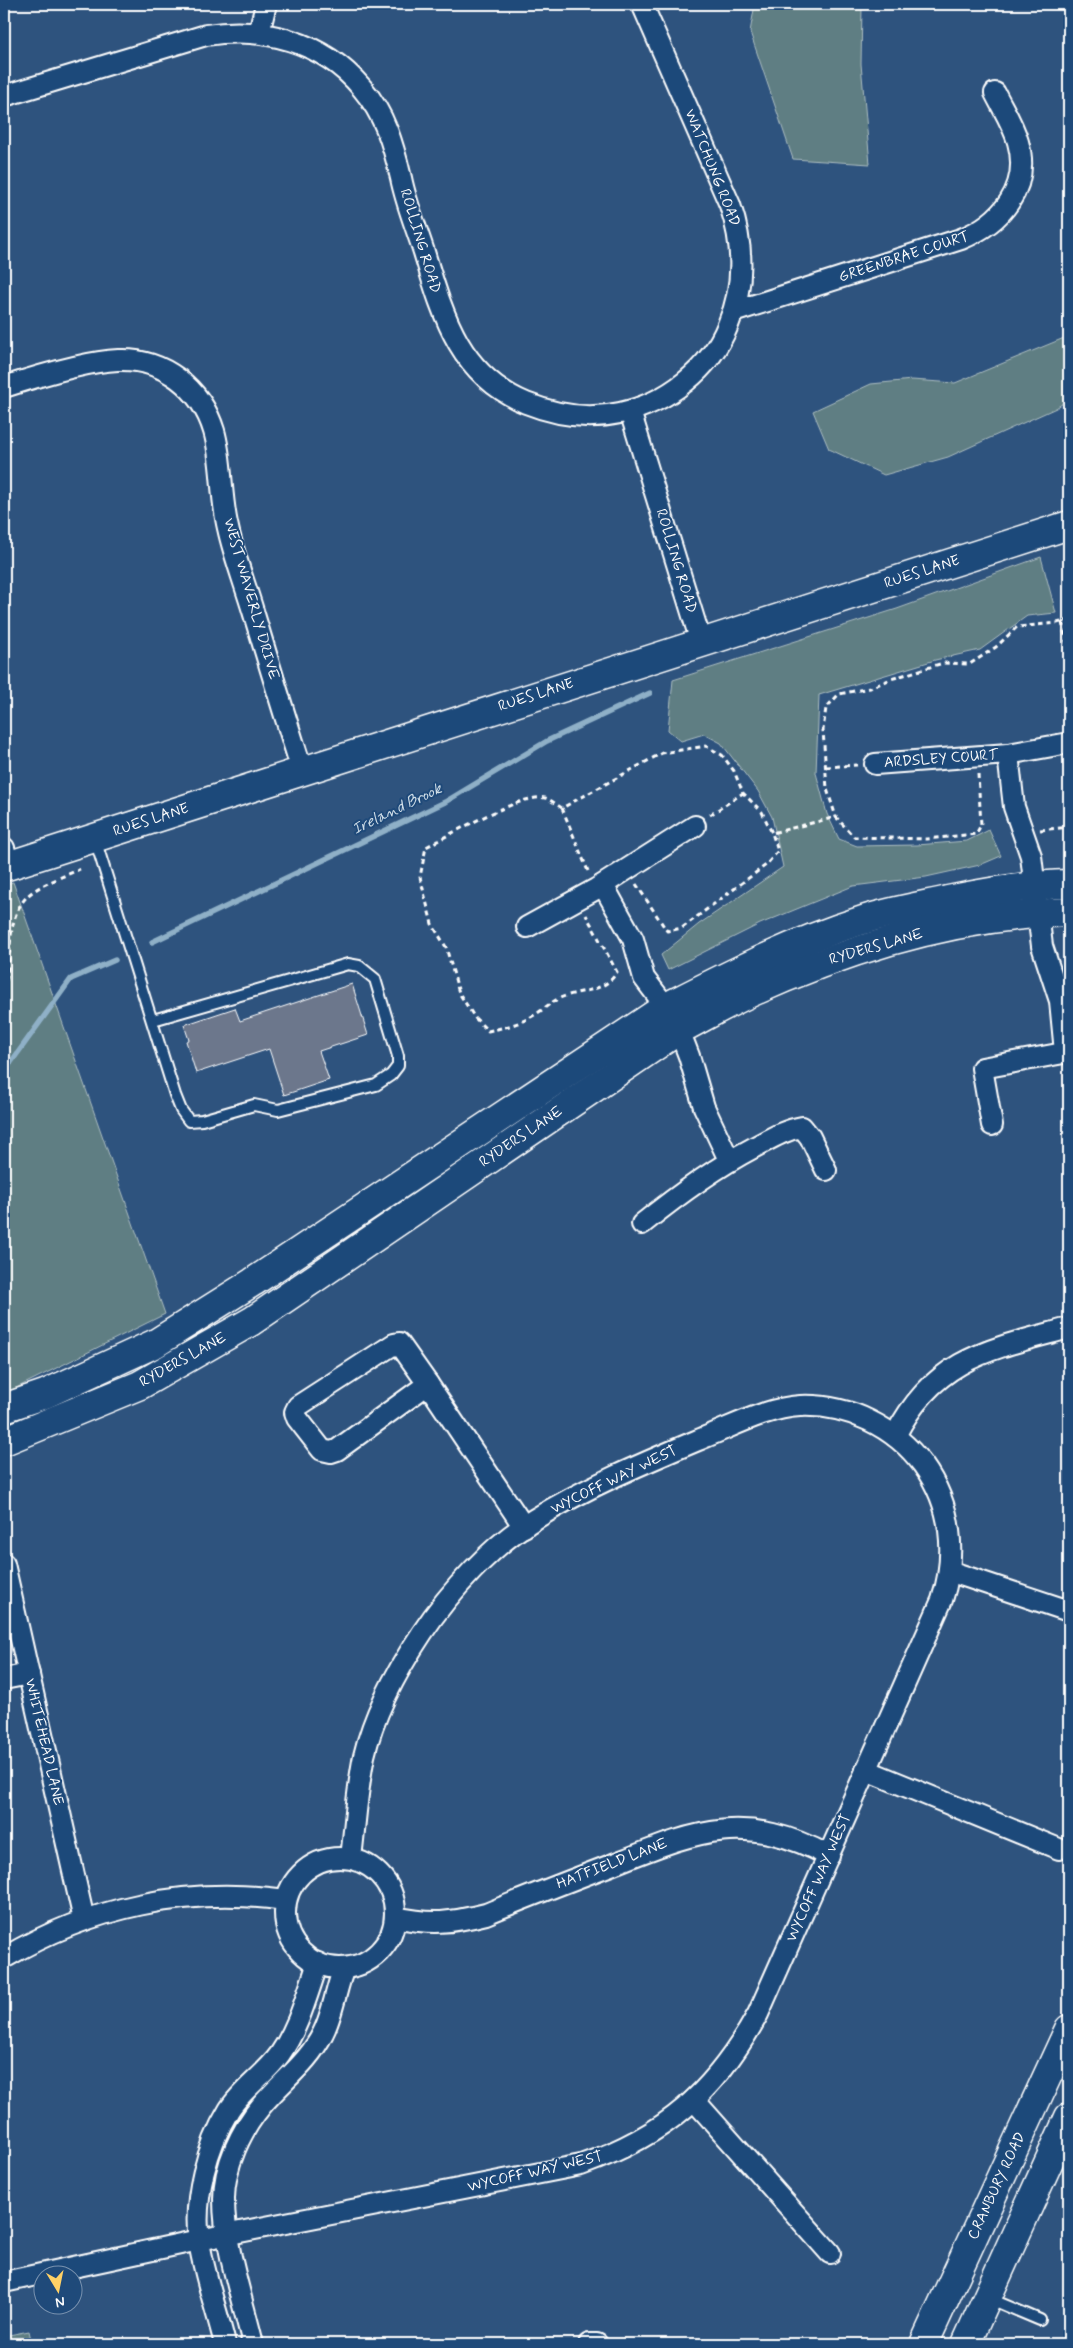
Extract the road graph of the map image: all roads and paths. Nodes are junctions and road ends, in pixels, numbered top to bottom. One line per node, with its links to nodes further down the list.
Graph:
1 (266, 4): 3 (street)
2 (642, 4): 6 (street, WATCHUNG ROAD)
3 (258, 32): 5 (street, ROLLING ROAD); 8 (street, ROLLING ROAD)
4 (995, 93): 6 (street, GREENBRAE COURT)
5 (4, 96)
6 (733, 312): 8 (street, WATCHUNG ROAD)
7 (4, 387): 17 (street, WEST WAVERLY DRIVE)
8 (630, 411): 11 (street, ROLLING ROAD)
9 (1069, 525): 11 (main road, RUES LANE)
10 (1062, 622): 12 (path)
11 (701, 642): 17 (main road, RUES LANE)
12 (1069, 655)
13 (1069, 743): 14 (street, ARDSLEY COURT)
14 (1008, 754): 15 (street, ARDSLEY COURT); 22 (street, ARDSLEY COURT)
15 (875, 764): 16 (path)
16 (825, 768)
17 (302, 770): 24 (main road, RUES LANE)
18 (743, 793): 20 (path); 23 (path); 30 (path)
19 (836, 817): 23 (path)
20 (695, 826): 27 (street)
21 (1069, 827): 22 (path)
22 (1022, 832): 29 (street, ARDSLEY COURT)
23 (772, 833): 27 (path)
24 (95, 838): 25 (main road, RUES LANE); 36 (lane)
25 (6, 860)
26 (85, 866): 34 (path)
27 (626, 870): 30 (street)
28 (1069, 884): 29 (main road, RYDERS LANE)
29 (1034, 885): 32 (street, ARDSLEY COURT); 35 (main road, RYDERS LANE)
30 (599, 887): 33 (street); 35 (street)
31 (1069, 912): 32 (main road, RYDERS LANE)
32 (1037, 913): 35 (main road, RYDERS LANE); 37 (street, ARDSLEY COURT)
33 (527, 927)
34 (4, 990)
35 (672, 1019): 39 (street); 44 (main road, RYDERS LANE); 46 (main road, RYDERS LANE)
36 (154, 1020): 36 (lane)
37 (1067, 1052): 38 (street)
38 (992, 1125)
39 (729, 1160): 40 (street); 41 (street)
40 (826, 1170)
41 (642, 1224)
42 (1069, 1328): 45 (street)
43 (428, 1384): 43 (street); 47 (street)
44 (4, 1408)
45 (895, 1436): 47 (street, WYCOFF WAY WEST); 49 (street, WYCOFF WAY WEST)
46 (4, 1441)
47 (524, 1527): 56 (street)
48 (4, 1564): 51 (street, WHITEHEAD LANE)
49 (949, 1571): 50 (street); 53 (street, WYCOFF WAY WEST)
50 (1069, 1611)
51 (29, 1674): 52 (street); 59 (street, WHITEHEAD LANE)
52 (4, 1679)
53 (866, 1770): 54 (street); 55 (street, WYCOFF WAY WEST)
54 (1059, 1849)
55 (830, 1856): 58 (street, HATFIELD LANE); 64 (street, WYCOFF WAY WEST)
56 (351, 1858): 57 (street); 58 (street)
57 (286, 1900): 59 (street); 61 (street)
58 (395, 1917): 62 (street)
59 (84, 1920): 60 (street)
60 (4, 1958)
61 (318, 1963): 62 (street); 67 (street)
62 (344, 1968): 66 (street)
63 (1069, 2028): 76 (main road, CRANBURY ROAD)
64 (694, 2100): 66 (street, WYCOFF WAY WEST); 68 (street)
65 (1069, 2117): 70 (main road)
66 (227, 2236): 67 (street, WYCOFF WAY WEST); 73 (street)
67 (199, 2240): 69 (street, WYCOFF WAY WEST); 72 (street)
68 (830, 2253)
69 (4, 2282)
70 (987, 2298): 71 (lane); 77 (main road)
71 (1040, 2320)
72 (225, 2344)
73 (253, 2344)
74 (589, 2344): 75 (street)
75 (597, 2344)
76 (924, 2344)
77 (966, 2344)

